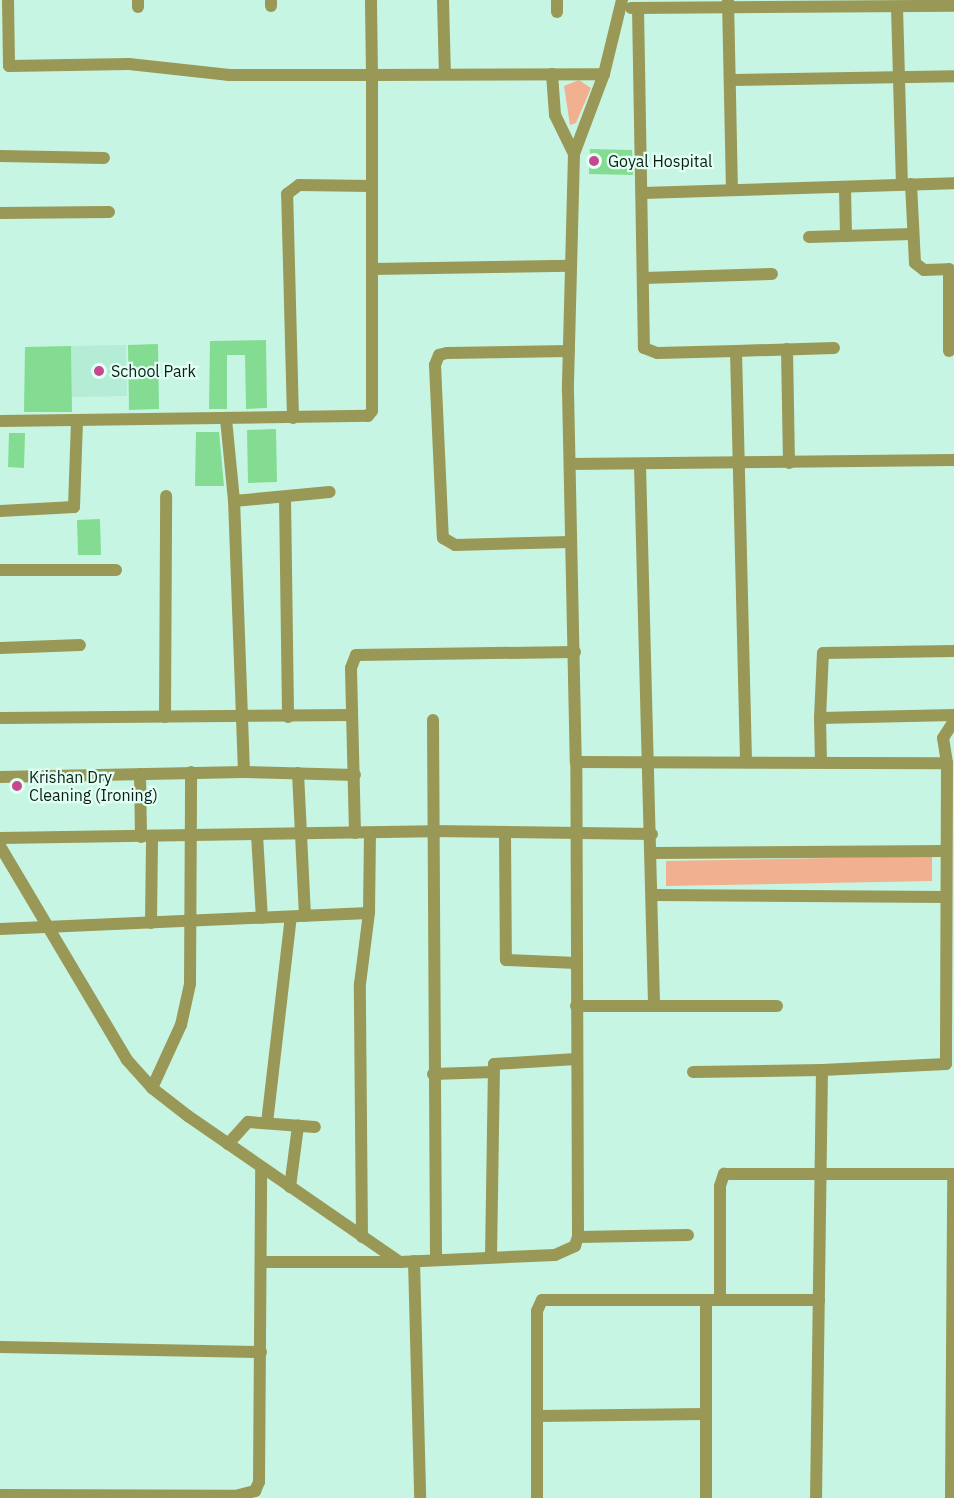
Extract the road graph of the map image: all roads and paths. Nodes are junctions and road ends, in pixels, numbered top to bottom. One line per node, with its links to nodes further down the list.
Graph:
1 (8, 0): 10 (street)
2 (371, 0): 14 (street)
3 (443, 0): 11 (street)
4 (728, 3): 6 (street); 9 (street); 17 (street)
5 (622, 4): 9 (street); 13 (street)
6 (779, 4): 8 (street)
7 (954, 6): 8 (street)
8 (897, 7): 16 (street)
9 (638, 8): 26 (street)
10 (4, 66): 14 (street)
11 (445, 74): 12 (street); 14 (street)
12 (552, 74): 13 (street); 18 (street)
13 (604, 74): 18 (street)
14 (372, 75): 23 (street)
15 (954, 76): 16 (street)
16 (899, 77): 17 (street); 22 (street)
17 (732, 80): 25 (street)
18 (573, 154): 32 (street)
19 (0, 156): 20 (street)
20 (104, 158)
21 (954, 183): 22 (street)
22 (906, 184): 24 (street); 29 (street)
23 (371, 186): 33 (street); 41 (street)
24 (845, 188): 25 (street); 30 (street)
25 (732, 190): 26 (street)
26 (643, 193): 35 (street)
27 (109, 212): 28 (street)
28 (0, 213)
29 (912, 234): 30 (street); 40 (street)
30 (846, 236): 31 (street)
31 (809, 237)
32 (571, 266): 33 (street); 38 (street)
33 (372, 268): 41 (street)
34 (772, 274): 35 (street)
35 (644, 278): 39 (street)
36 (834, 348): 37 (street)
37 (787, 350): 39 (street); 47 (street)
38 (569, 351): 48 (street); 55 (street)
39 (736, 351): 46 (street)
40 (950, 351)
41 (293, 418): 42 (street)
42 (226, 419): 44 (street); 53 (street)
43 (0, 421): 44 (street)
44 (77, 422): 54 (street)
45 (954, 460): 47 (street)
46 (739, 463): 47 (street); 49 (street); 71 (street)
47 (789, 463)
48 (570, 464): 49 (street); 55 (street)
49 (640, 465): 72 (street)
50 (330, 492): 52 (street)
51 (166, 496): 64 (street)
52 (285, 496): 53 (street); 66 (street)
53 (234, 501): 65 (street)
54 (0, 511)
55 (570, 542): 61 (street)
56 (0, 570): 57 (street)
57 (116, 570)
58 (80, 645): 59 (street)
59 (0, 648)
60 (954, 651): 68 (street)
61 (575, 652): 62 (street); 73 (street)
62 (351, 715): 66 (street); 80 (street)
63 (954, 715): 68 (street)
64 (165, 717): 65 (street); 67 (street)
65 (240, 717): 66 (street); 77 (street)
66 (288, 717)
67 (0, 718)
68 (820, 718): 74 (street)
69 (433, 720): 82 (street)
70 (954, 721): 75 (street)
71 (746, 760): 72 (street); 74 (street)
72 (647, 761): 73 (street); 87 (street)
73 (576, 762): 89 (street)
74 (821, 762): 75 (street)
75 (947, 763): 94 (street)
76 (191, 772): 77 (street); 79 (street); 91 (street)
77 (244, 772): 78 (street)
78 (298, 773): 80 (street); 84 (street)
79 (140, 774): 81 (street); 90 (street)
80 (355, 775): 85 (street)
81 (0, 777)
82 (432, 831): 83 (street); 86 (street); 116 (street)
83 (505, 832): 89 (street); 106 (street)
84 (302, 833): 85 (street); 88 (street); 99 (street)
85 (355, 833): 86 (street)
86 (370, 833): 98 (street)
87 (652, 834): 89 (street); 95 (street)
88 (257, 835): 91 (street); 101 (street)
89 (577, 835): 106 (street)
90 (146, 837): 91 (street); 92 (street); 103 (street)
91 (194, 837): 102 (street)
92 (0, 838)
93 (2, 851): 104 (street)
94 (946, 851): 95 (street); 97 (street)
95 (653, 853): 96 (street)
96 (654, 895): 97 (street); 108 (street)
97 (946, 897): 107 (street)
98 (369, 913): 99 (street); 127 (street)
99 (305, 916): 100 (street)
100 (291, 917): 101 (street); 118 (street)
101 (262, 918): 102 (street)
102 (194, 921): 103 (street); 117 (street)
103 (152, 923): 104 (street)
104 (44, 926): 105 (street); 117 (street)
105 (0, 929)
106 (576, 963): 109 (street)
107 (950, 981): 112 (street)
108 (654, 1005): 109 (street); 110 (street)
109 (576, 1006): 111 (street)
110 (777, 1006)
111 (576, 1059): 114 (street); 128 (street)
112 (950, 1064): 113 (street)
113 (822, 1070): 115 (street); 123 (street)
114 (493, 1072): 116 (street); 129 (street)
115 (693, 1072)
116 (433, 1074): 130 (street)
117 (152, 1089): 121 (street)
118 (267, 1123): 119 (street); 121 (street)
119 (298, 1126): 120 (street); 125 (street)
120 (315, 1127)
121 (228, 1144): 122 (street)
122 (261, 1167): 125 (street); 132 (street)
123 (821, 1172): 124 (street); 134 (street); 135 (street)
124 (953, 1174): 137 (street)
125 (290, 1187): 127 (street)
126 (688, 1235): 128 (street)
127 (362, 1237): 133 (street)
128 (578, 1237): 129 (street)
129 (491, 1257): 130 (street)
130 (436, 1260): 131 (street)
131 (414, 1261): 133 (street); 143 (street)
132 (262, 1262): 133 (street); 139 (street)
133 (400, 1262)
134 (720, 1300): 135 (street); 136 (street)
135 (819, 1300): 146 (street)
136 (706, 1301): 140 (street); 141 (street)
137 (953, 1310): 147 (street)
138 (0, 1347): 139 (street)
139 (261, 1352): 142 (street)
140 (706, 1414): 141 (street); 145 (street)
141 (537, 1416): 144 (street)
142 (0, 1495)
143 (420, 1498)
144 (537, 1498)
145 (706, 1498)
146 (816, 1498)
147 (951, 1498)

